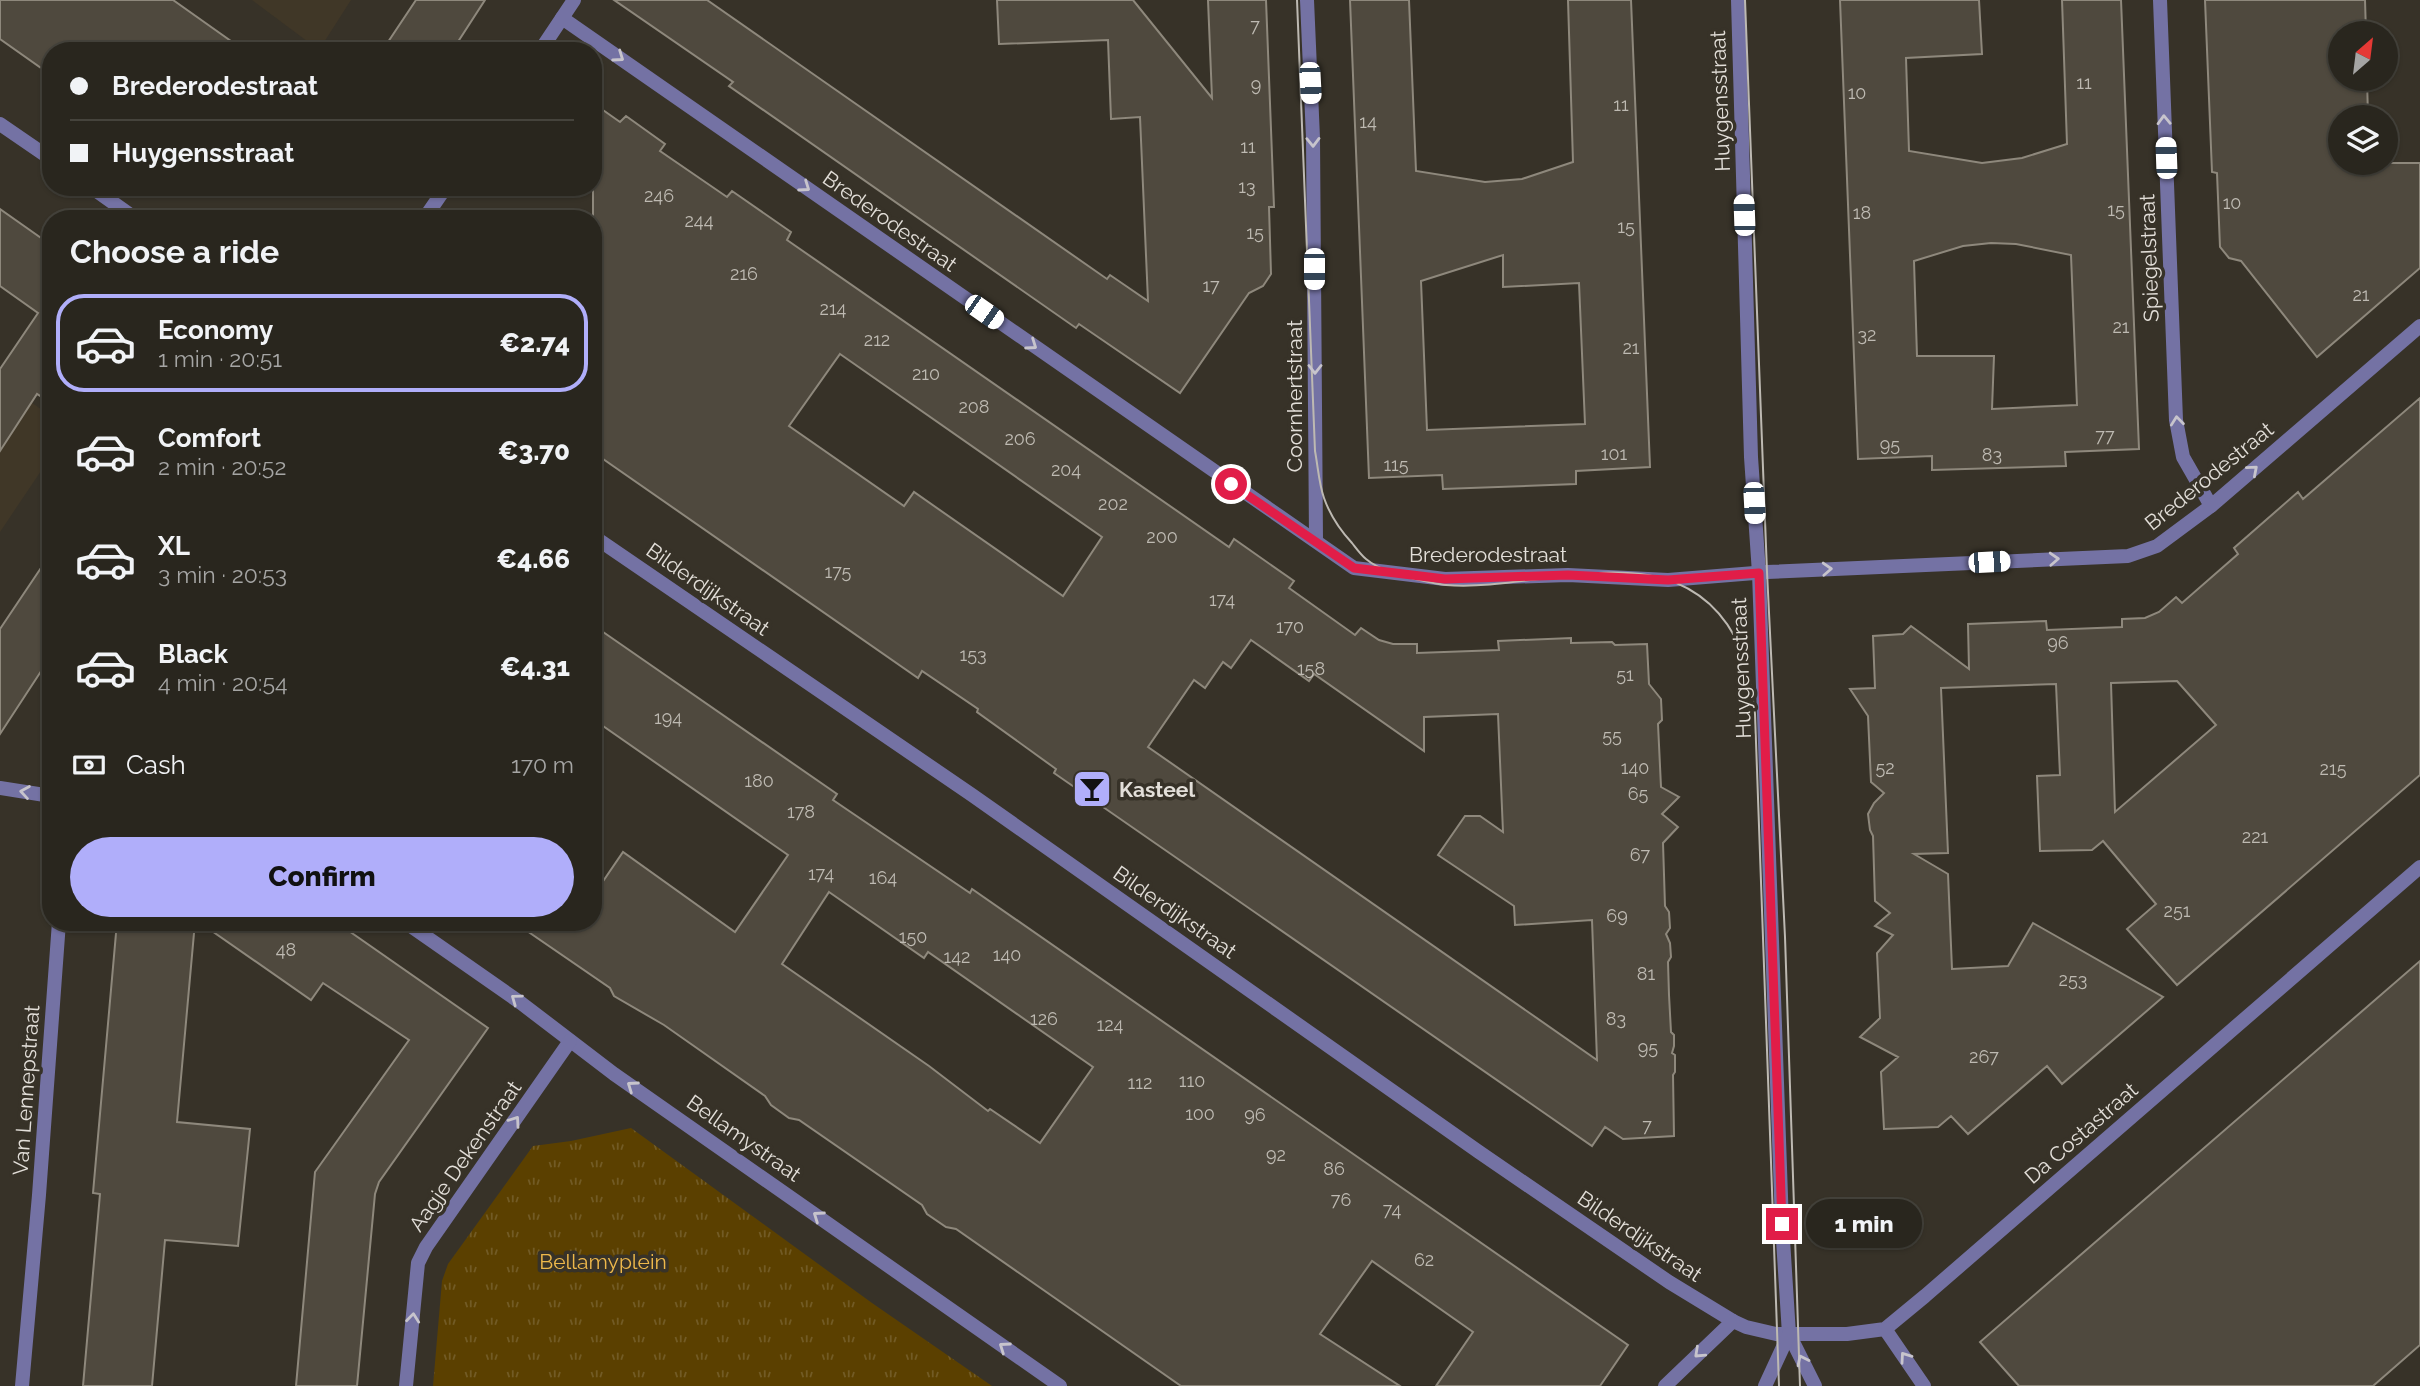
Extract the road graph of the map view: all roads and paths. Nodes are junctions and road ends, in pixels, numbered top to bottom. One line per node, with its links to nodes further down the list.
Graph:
1 (573, 0): 5 (street)
2 (1307, 0): 15 (street, Coornhertstraat, one-way to 15)
3 (1738, 0): 17 (street, Huygensstraat)
4 (2160, 0): 14 (street, Spiegelstraat, one-way to 4)
5 (562, 18): 6 (street); 7 (street, Brederodestraat, one-way to 7)
6 (546, 42)
7 (597, 42)
8 (602, 46): 15 (street, Brederodestraat, one-way to 15)
9 (0, 124): 10 (street)
10 (42, 153)
11 (104, 196): 12 (street)
12 (123, 210)
13 (2420, 326): 14 (street, Brederodestraat, one-way to 13)
14 (2211, 506): 17 (street, Brederodestraat, one-way to 14)
15 (1316, 540): 17 (street, Brederodestraat)
16 (602, 542): 24 (street, Bilderdijkstraat)
17 (1759, 573): 26 (street, Huygensstraat)
18 (0, 788): 19 (street, one-way to 18)
19 (42, 795)
20 (2420, 867): 25 (street, Da Costastraat)
21 (58, 931): 27 (street, Van Lennepstraat)
22 (418, 931): 23 (street, Bellamystraat, one-way to 22)
23 (570, 1041): 28 (street, Aagje Dekenstraat, one-way to 23); 29 (street, Bellamystraat, one-way to 23)
24 (1733, 1321): 26 (street, Da Costastraat); 30 (street, one-way to 30)
25 (1885, 1328): 26 (street, Da Costastraat); 33 (street, one-way to 25)
26 (1789, 1334): 31 (street); 32 (street, one-way to 26)
27 (22, 1386)
28 (406, 1386)
29 (1060, 1386)
30 (1665, 1386)
31 (1765, 1386)
32 (1815, 1386)
33 (1924, 1386)

